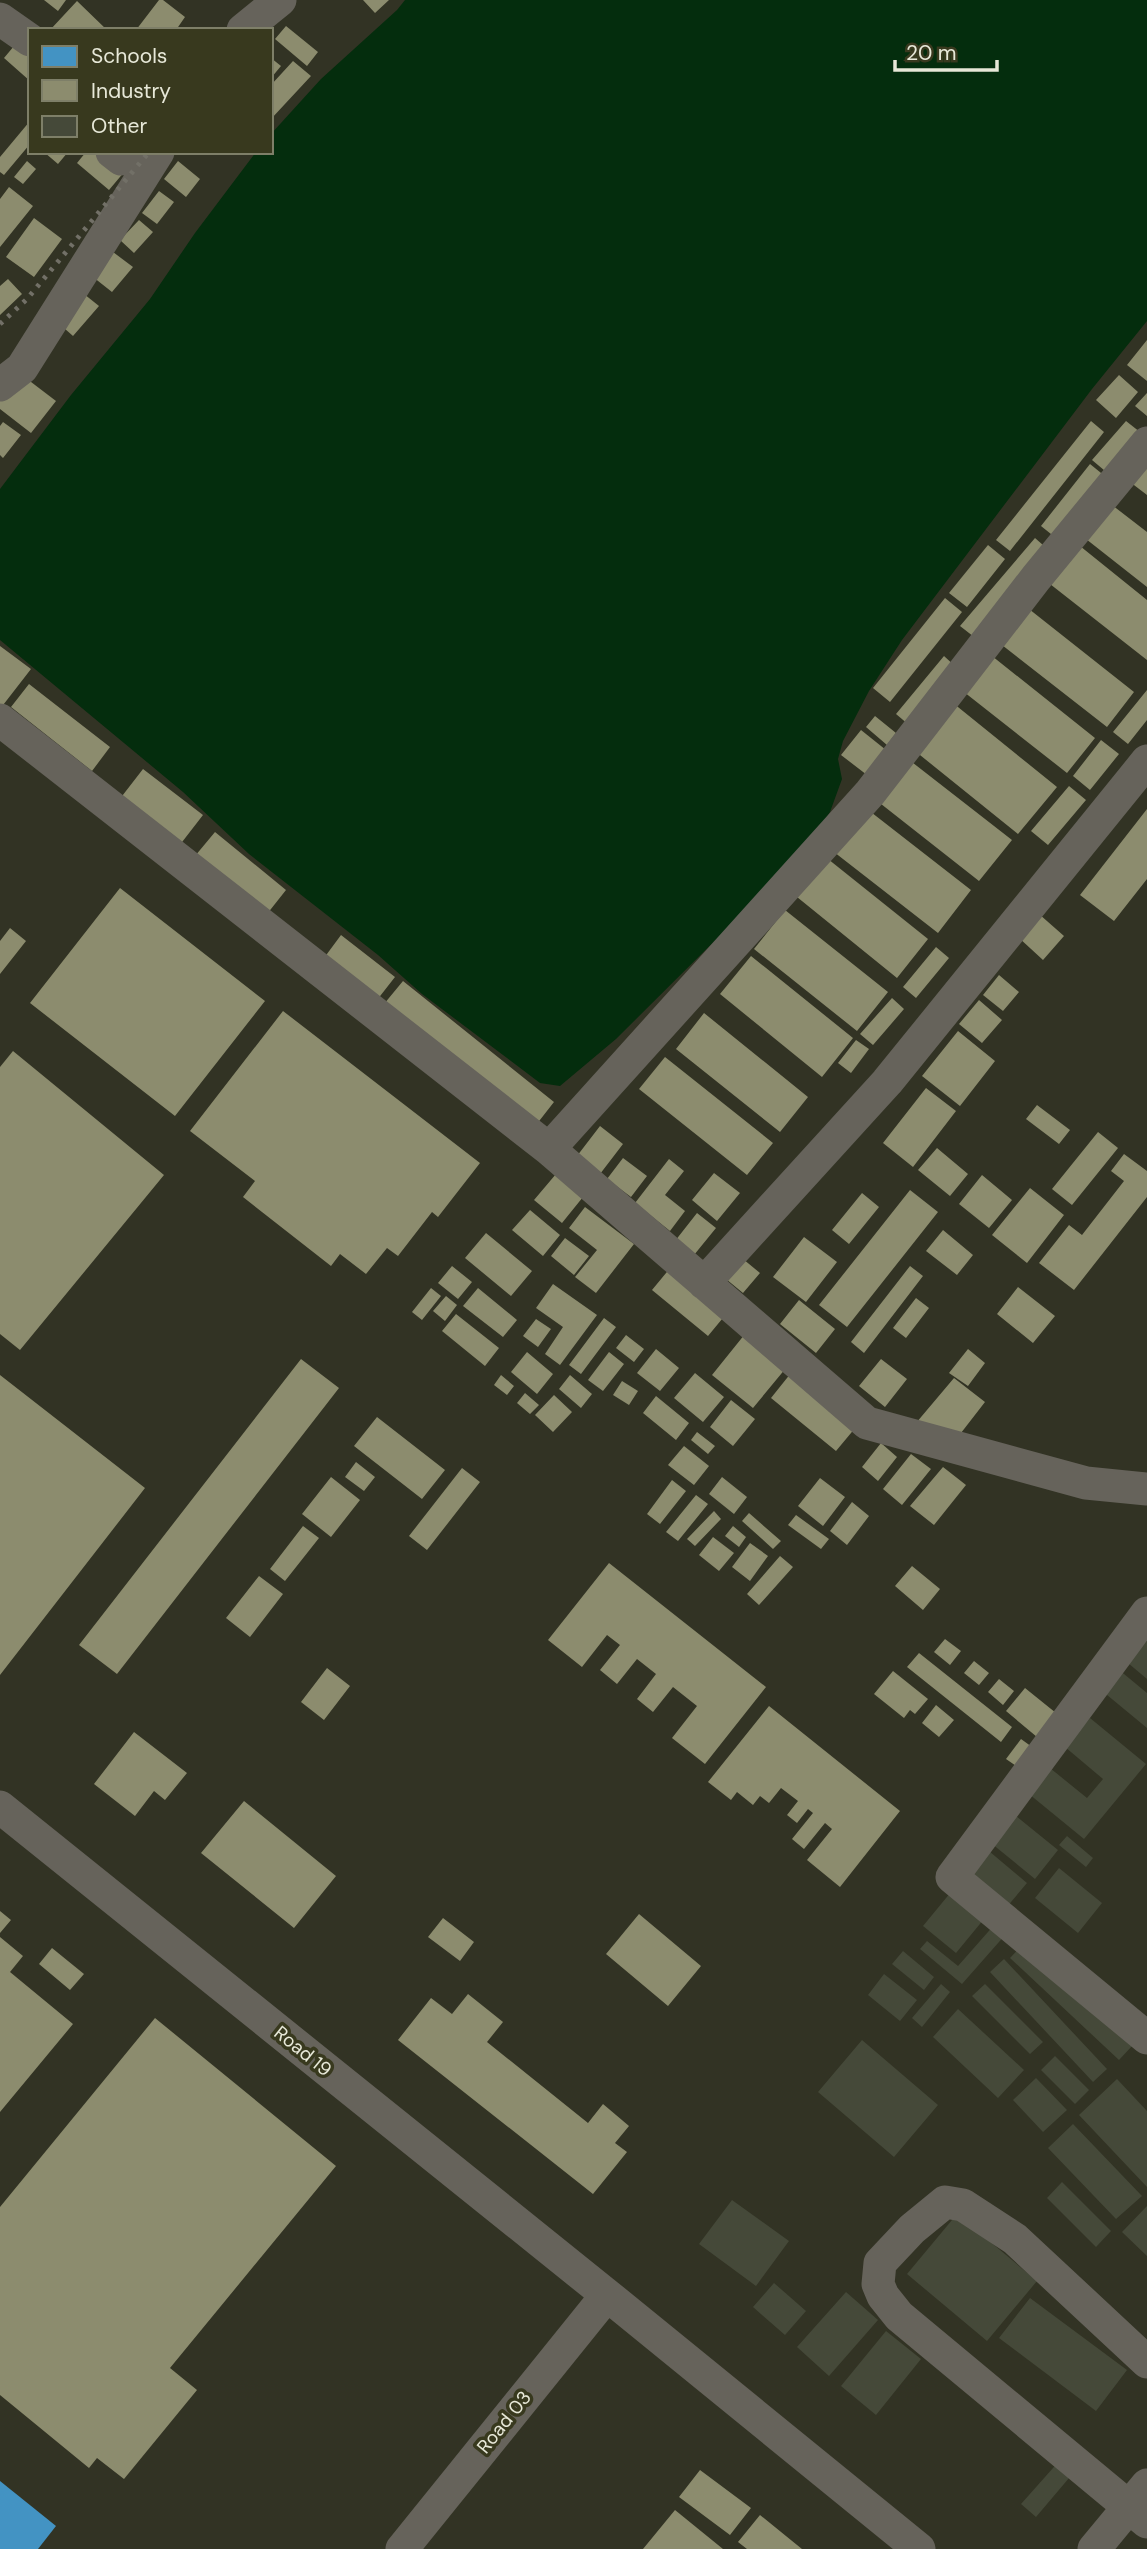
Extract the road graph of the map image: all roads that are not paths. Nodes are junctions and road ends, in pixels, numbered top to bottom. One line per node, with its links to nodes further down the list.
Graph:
1 (280, 0): 3 (street)
2 (0, 19): 4 (street)
3 (245, 28)
4 (28, 39)
5 (157, 154): 6 (street)
6 (0, 385)
7 (1147, 443): 10 (street)
8 (0, 720): 10 (street)
9 (1147, 761): 11 (street)
10 (549, 1149): 11 (street)
11 (704, 1283): 12 (street)
12 (1147, 1489)
13 (1147, 1614): 15 (street)
14 (0, 1807): 16 (street, Road 19)
15 (1147, 2038)
16 (607, 2295): 19 (street, Road 03); 20 (street, Road 19)
17 (1147, 2362): 18 (street)
18 (1141, 2505): 21 (street)
19 (402, 2549)
20 (919, 2549)
21 (1094, 2549)

